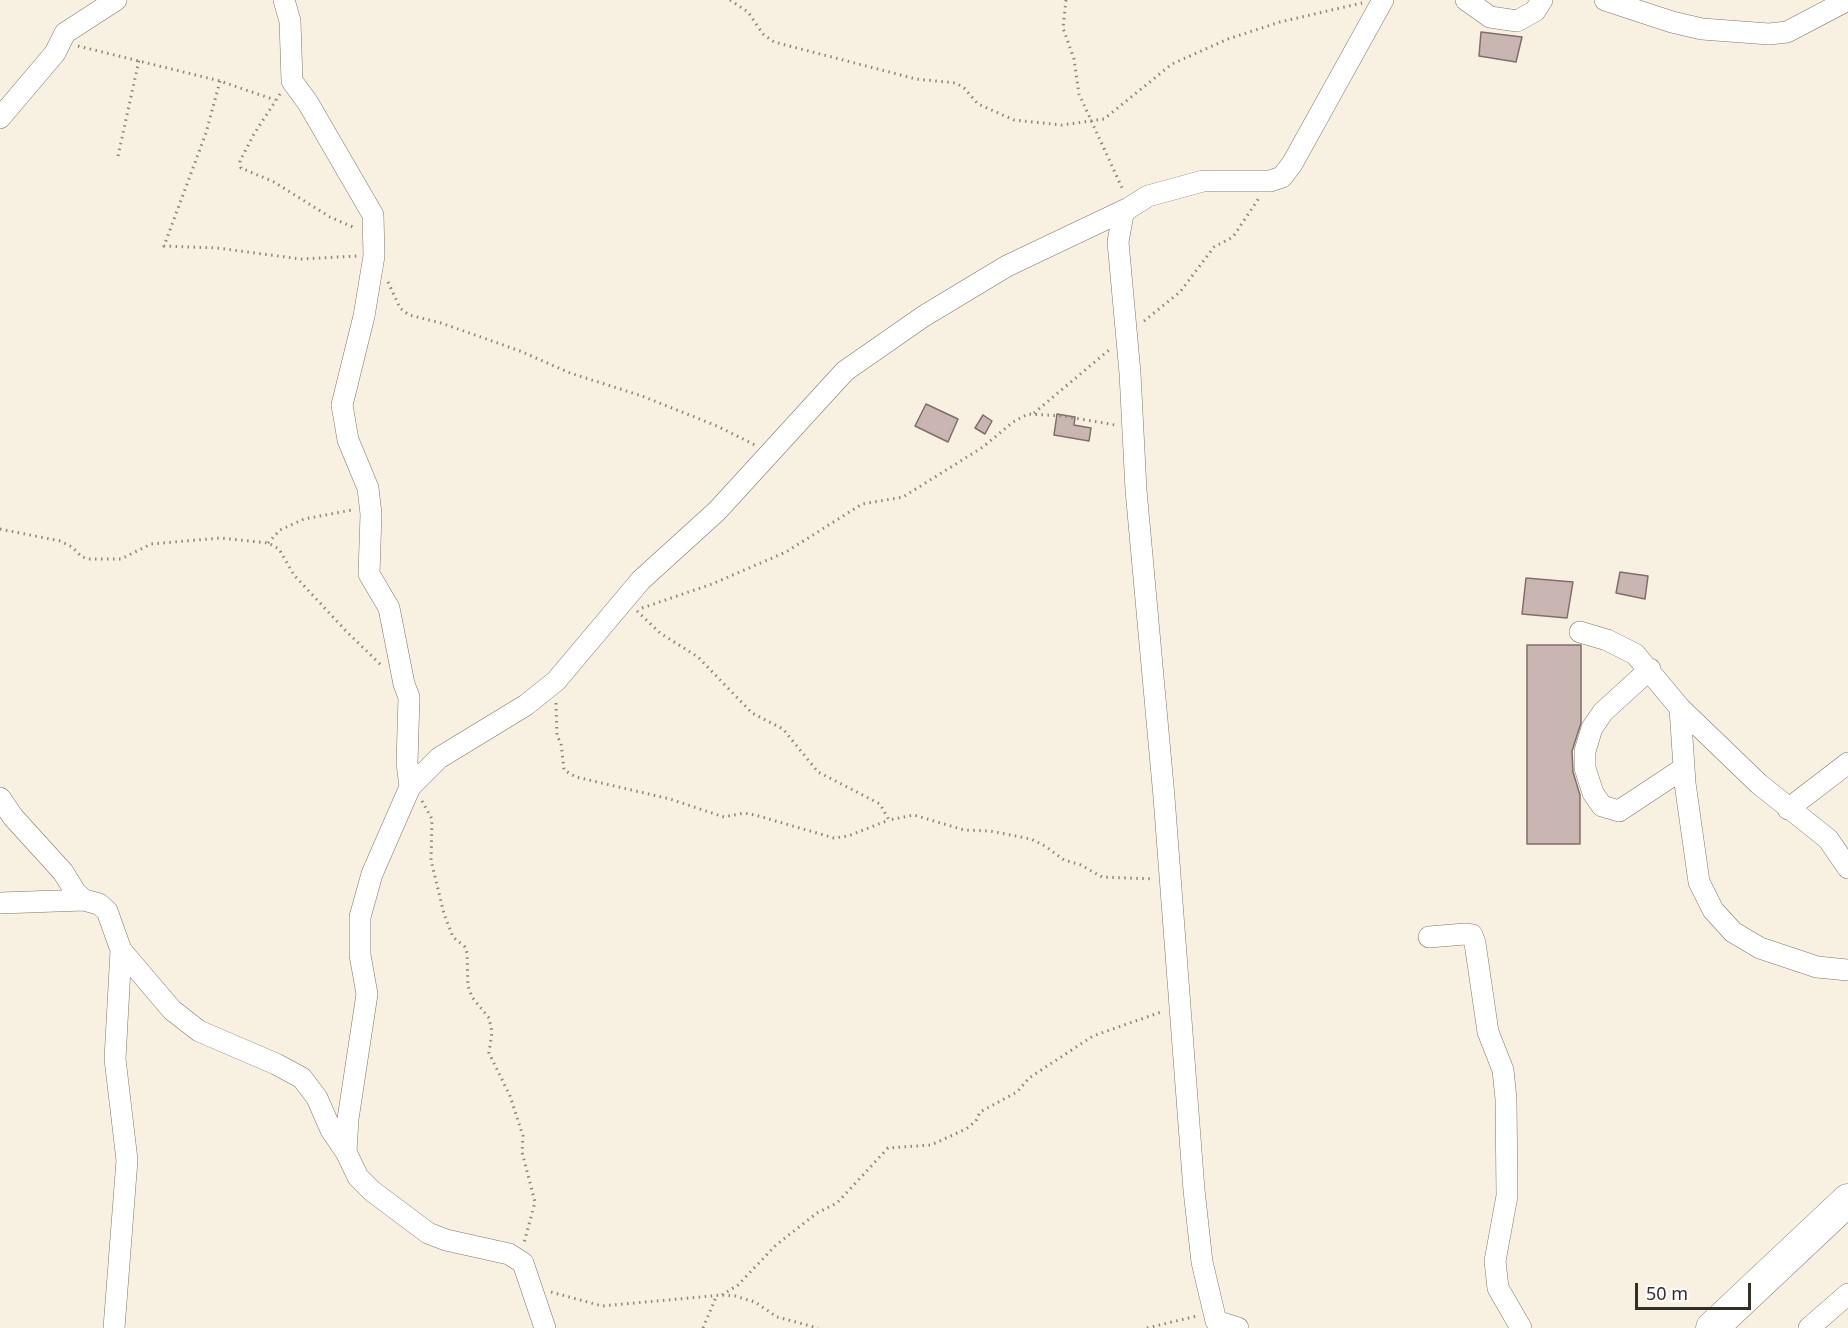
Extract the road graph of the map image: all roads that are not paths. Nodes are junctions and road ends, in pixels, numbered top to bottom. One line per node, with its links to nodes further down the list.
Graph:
1 (116, 0): 8 (street)
2 (284, 0): 15 (street)
3 (1466, 0): 4 (street)
4 (1542, 0)
5 (1605, 0): 6 (street)
6 (1848, 0)
7 (1383, 1): 9 (street)
8 (0, 118)
9 (1130, 207): 15 (street); 29 (street)
10 (1580, 632): 11 (street)
11 (1650, 669): 12 (street); 14 (street)
12 (1680, 708): 14 (street); 17 (street)
13 (1848, 763): 17 (street)
14 (1684, 768): 23 (street)
15 (413, 783): 24 (street)
16 (0, 798): 19 (street)
17 (1788, 810): 18 (street)
18 (1848, 868)
19 (84, 900): 20 (street); 22 (street)
20 (0, 903)
21 (1429, 937): 30 (street)
22 (121, 950): 24 (street); 27 (street)
23 (1848, 970)
24 (346, 1152): 28 (street)
25 (1848, 1200): 31 (highway)
26 (1848, 1294): 32 (street)
27 (114, 1328)
28 (545, 1328)
29 (1238, 1328)
30 (1521, 1328)
31 (1712, 1328)
32 (1809, 1328)

